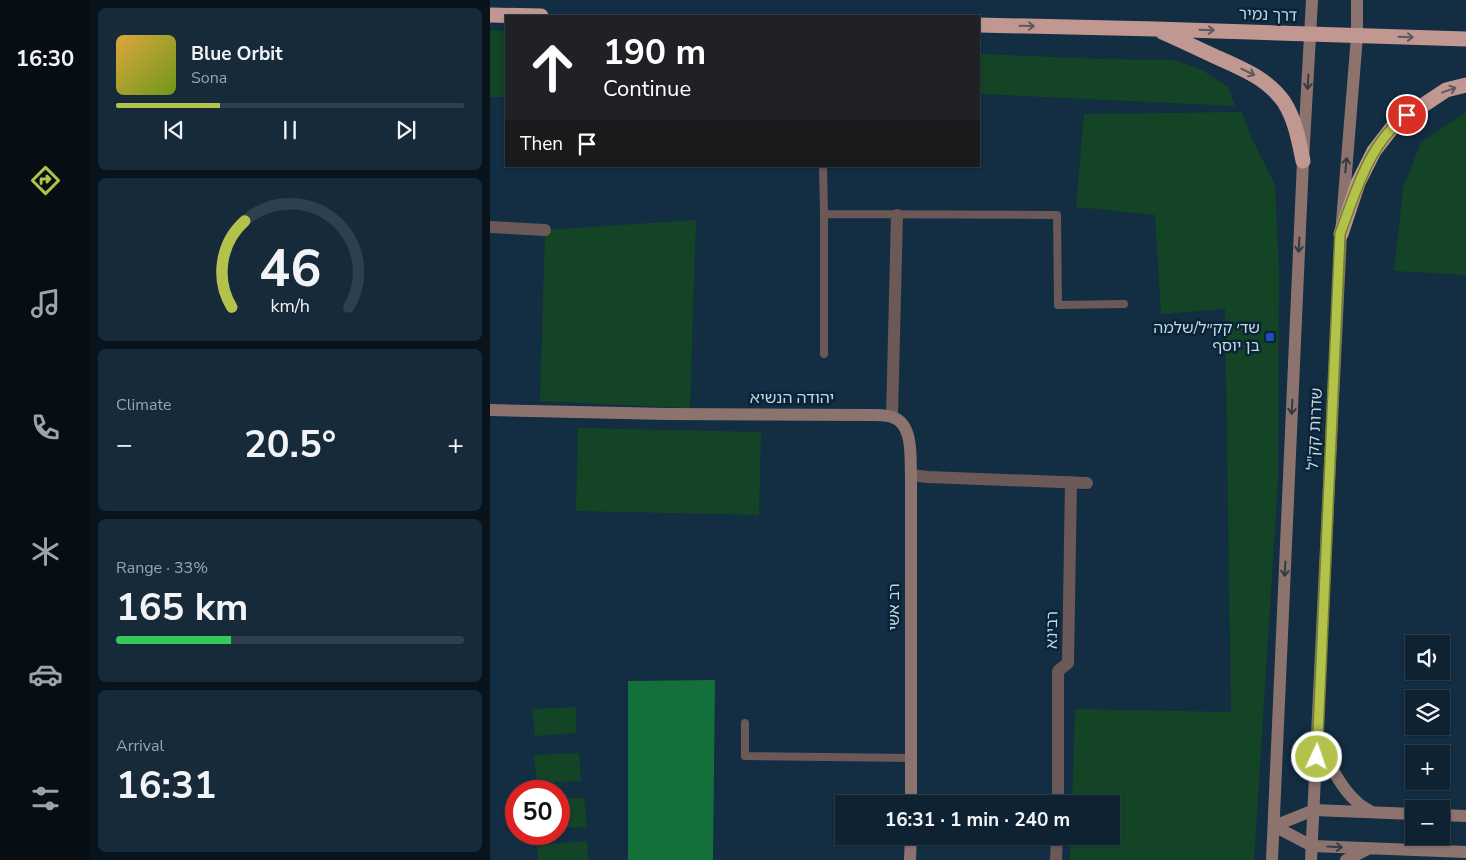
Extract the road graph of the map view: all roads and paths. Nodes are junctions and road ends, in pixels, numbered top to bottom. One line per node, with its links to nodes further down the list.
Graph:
1 (1312, 0): 7 (main road, שדרות קק"ל)
2 (1357, 0): 8 (main road, שדרות קק"ל)
3 (490, 15): 4 (highway)
4 (505, 15)
5 (980, 25): 6 (highway, דרך נמיר, one-way to 6)
6 (1156, 29): 7 (highway, דרך נמיר, one-way to 7); 11 (highway, one-way to 11)
7 (1310, 34): 8 (highway, דרך נמיר); 11 (main road, שדרות קק"ל, one-way to 11)
8 (1357, 36): 9 (highway, דרך נמיר, one-way to 9); 17 (main road, שדרות קק"ל, one-way to 8)
9 (1466, 39)
10 (1466, 84): 17 (highway, one-way to 10)
11 (1303, 161): 35 (main road, שדרות קק"ל, one-way to 35)
12 (823, 167): 13 (lane)
13 (824, 214): 14 (lane); 19 (lane)
14 (897, 215): 18 (lane); 21 (street)
15 (490, 227): 16 (street)
16 (545, 230)
17 (1340, 234): 26 (main road, שדרות קק"ל)
18 (1124, 304)
19 (824, 354)
20 (490, 410): 21 (main road, יהודה הנשיא)
21 (892, 417): 22 (main road, רב אשי)
22 (911, 475): 23 (street); 27 (main road, רב אשי)
23 (1071, 482): 24 (street); 29 (street, רבינא)
24 (1087, 483)
25 (746, 723): 27 (lane)
26 (1318, 739): 30 (main road, שדרות קק"ל); 31 (main road)
27 (912, 758): 28 (main road, רב אשי)
28 (911, 795)
29 (1058, 795)
30 (1314, 810): 31 (main road); 35 (main road); 38 (main road, שדרות קק"ל)
31 (1372, 812): 32 (main road)
32 (1405, 814)
33 (1450, 815): 34 (main road)
34 (1466, 816)
35 (1274, 826): 38 (main road); 43 (main road, שדרות קק"ל)
36 (910, 845): 41 (main road)
37 (1057, 845): 42 (street)
38 (1312, 846): 39 (main road, one-way to 39); 44 (main road, שדרות קק"ל)
39 (1369, 849): 40 (main road); 45 (main road)
40 (1466, 852)
41 (910, 860)
42 (1056, 860)
43 (1272, 860)
44 (1311, 860)
45 (1346, 860)

